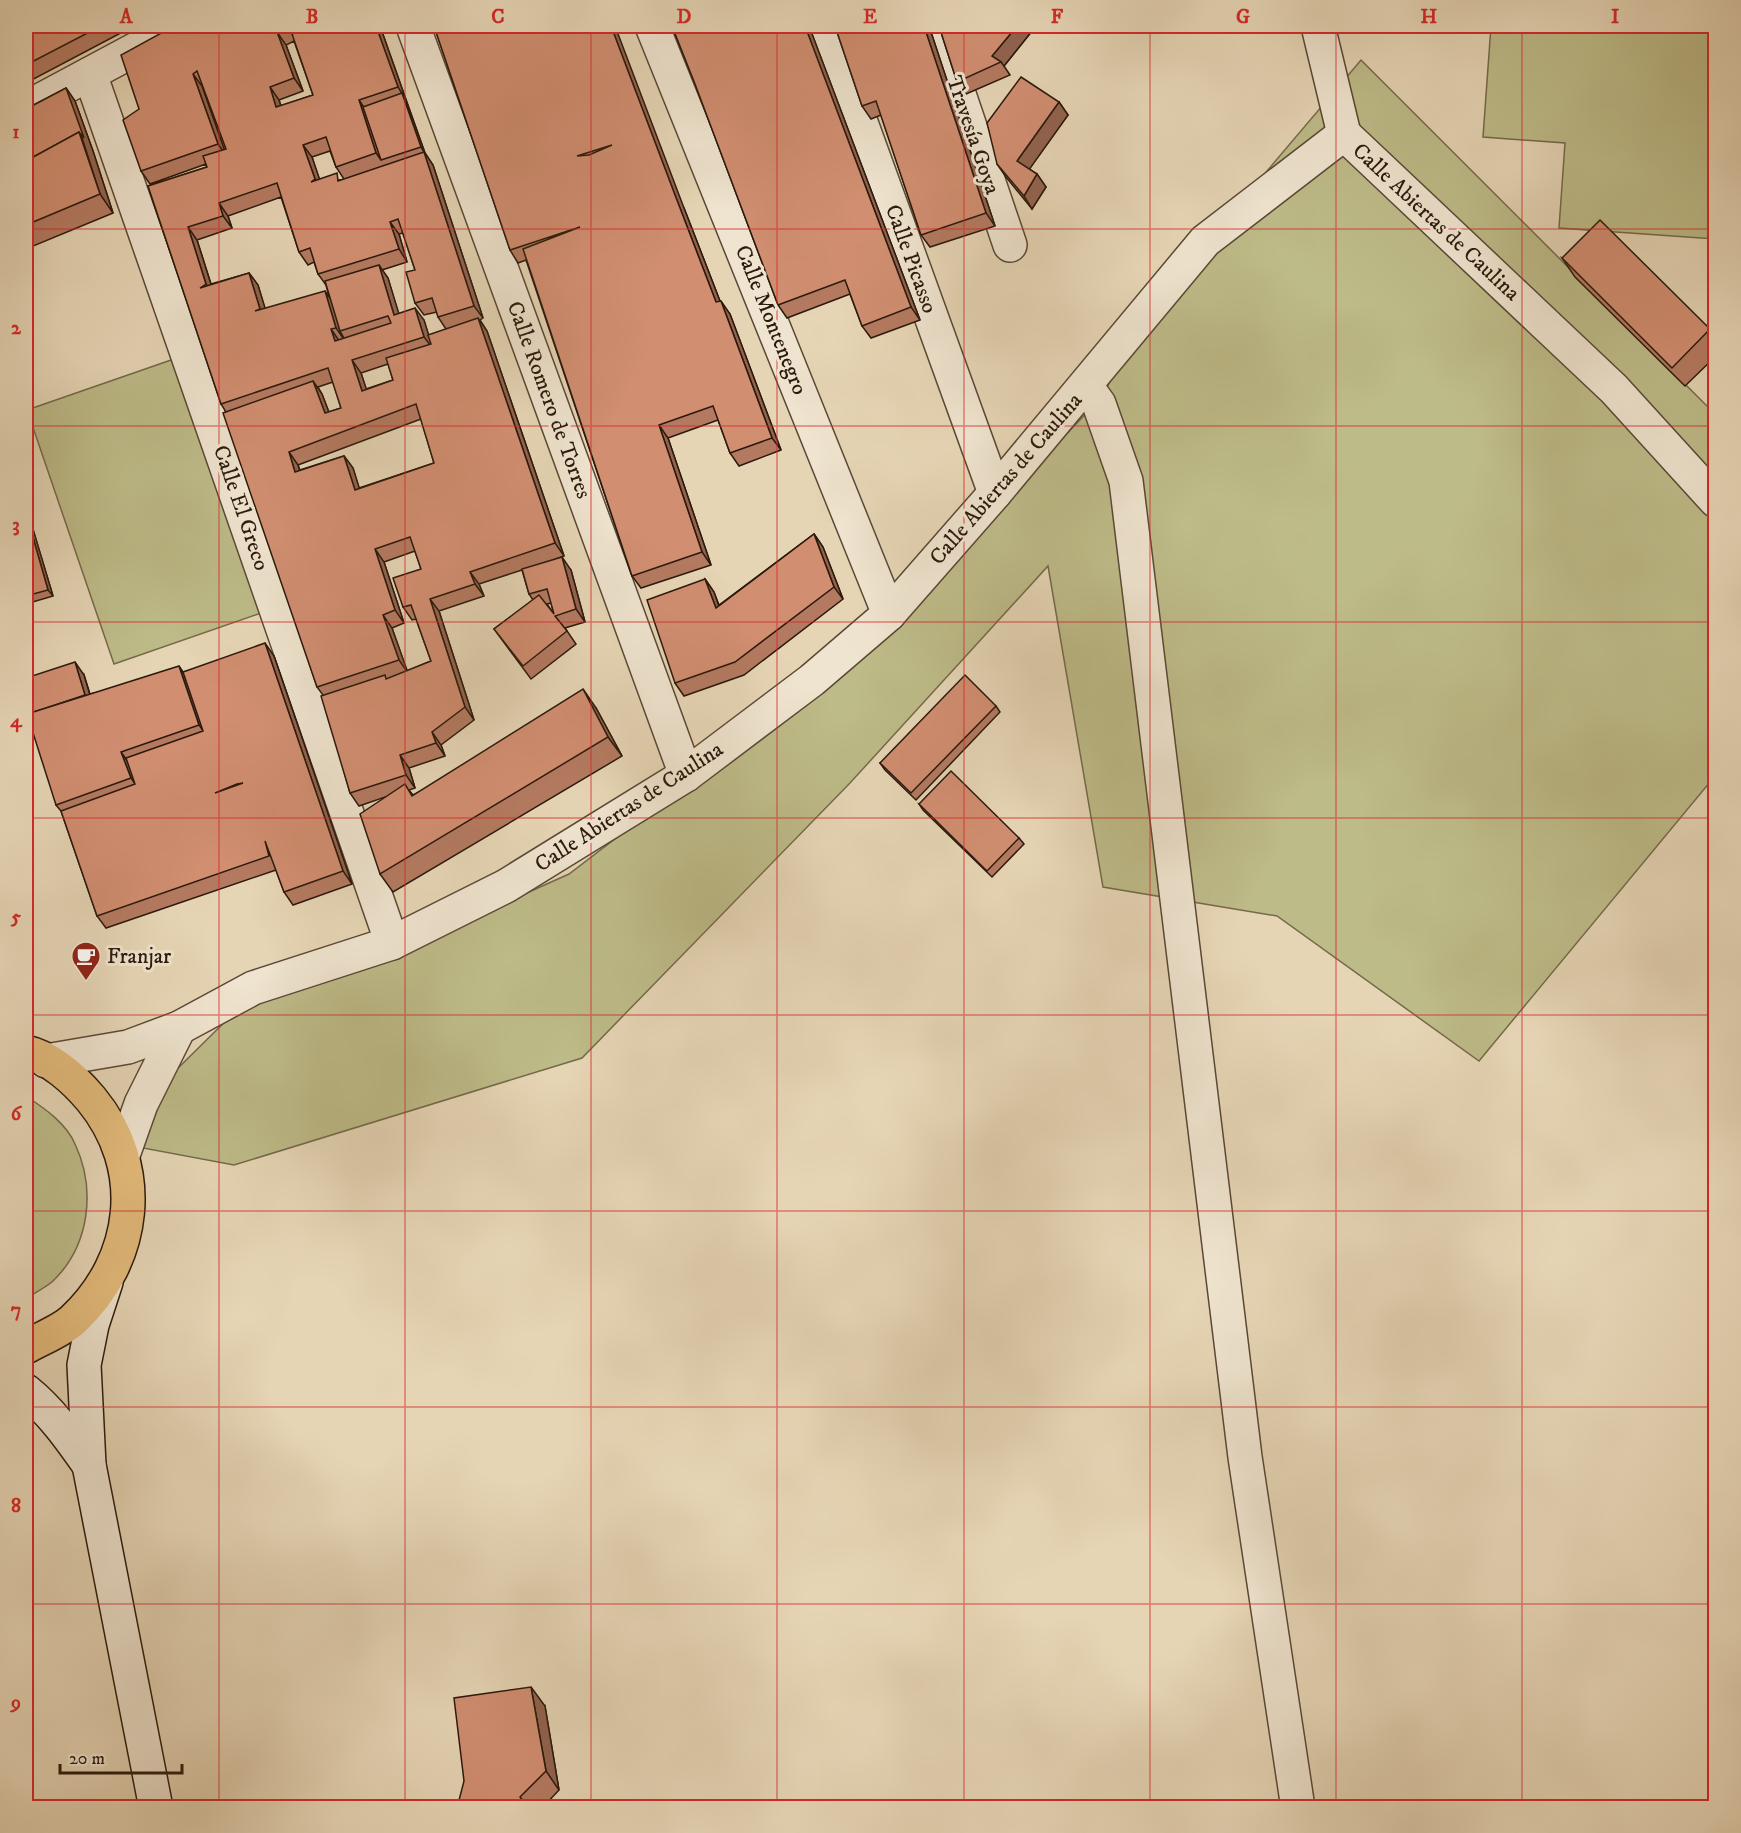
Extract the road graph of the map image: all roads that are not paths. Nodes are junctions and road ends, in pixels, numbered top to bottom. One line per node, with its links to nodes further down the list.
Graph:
1 (179, 26): 7 (street)
2 (413, 26): 15 (street, Calle Romero de Torres)
3 (652, 26): 14 (street, Calle Montenegro)
4 (826, 26): 12 (street, Calle Picasso)
5 (936, 26): 10 (street, Travesía Goya)
6 (1318, 26): 9 (street)
7 (90, 74): 8 (street); 16 (street, Calle El Greco)
8 (26, 108)
9 (1344, 134): 11 (street, Calle Abiertas de Caulina); 13 (street, Calle Abiertas de Caulina)
10 (1010, 245)
11 (1086, 386): 12 (street, Calle Abiertas de Caulina); 25 (street)
12 (995, 493): 14 (street, Calle Abiertas de Caulina)
13 (1716, 501)
14 (889, 614): 15 (street, Calle Abiertas de Caulina)
15 (686, 775): 16 (street, Calle Abiertas de Caulina)
16 (392, 943): 17 (street, Calle Abiertas de Caulina)
17 (179, 1028): 18 (street, Calle Abiertas de Caulina); 19 (street)
18 (32, 1054): 19 (main road)
19 (123, 1155): 20 (main road)
20 (106, 1281): 21 (main road); 23 (street)
21 (26, 1347)
22 (26, 1391): 23 (street)
23 (89, 1464): 24 (street)
24 (156, 1808)
25 (1298, 1808)

